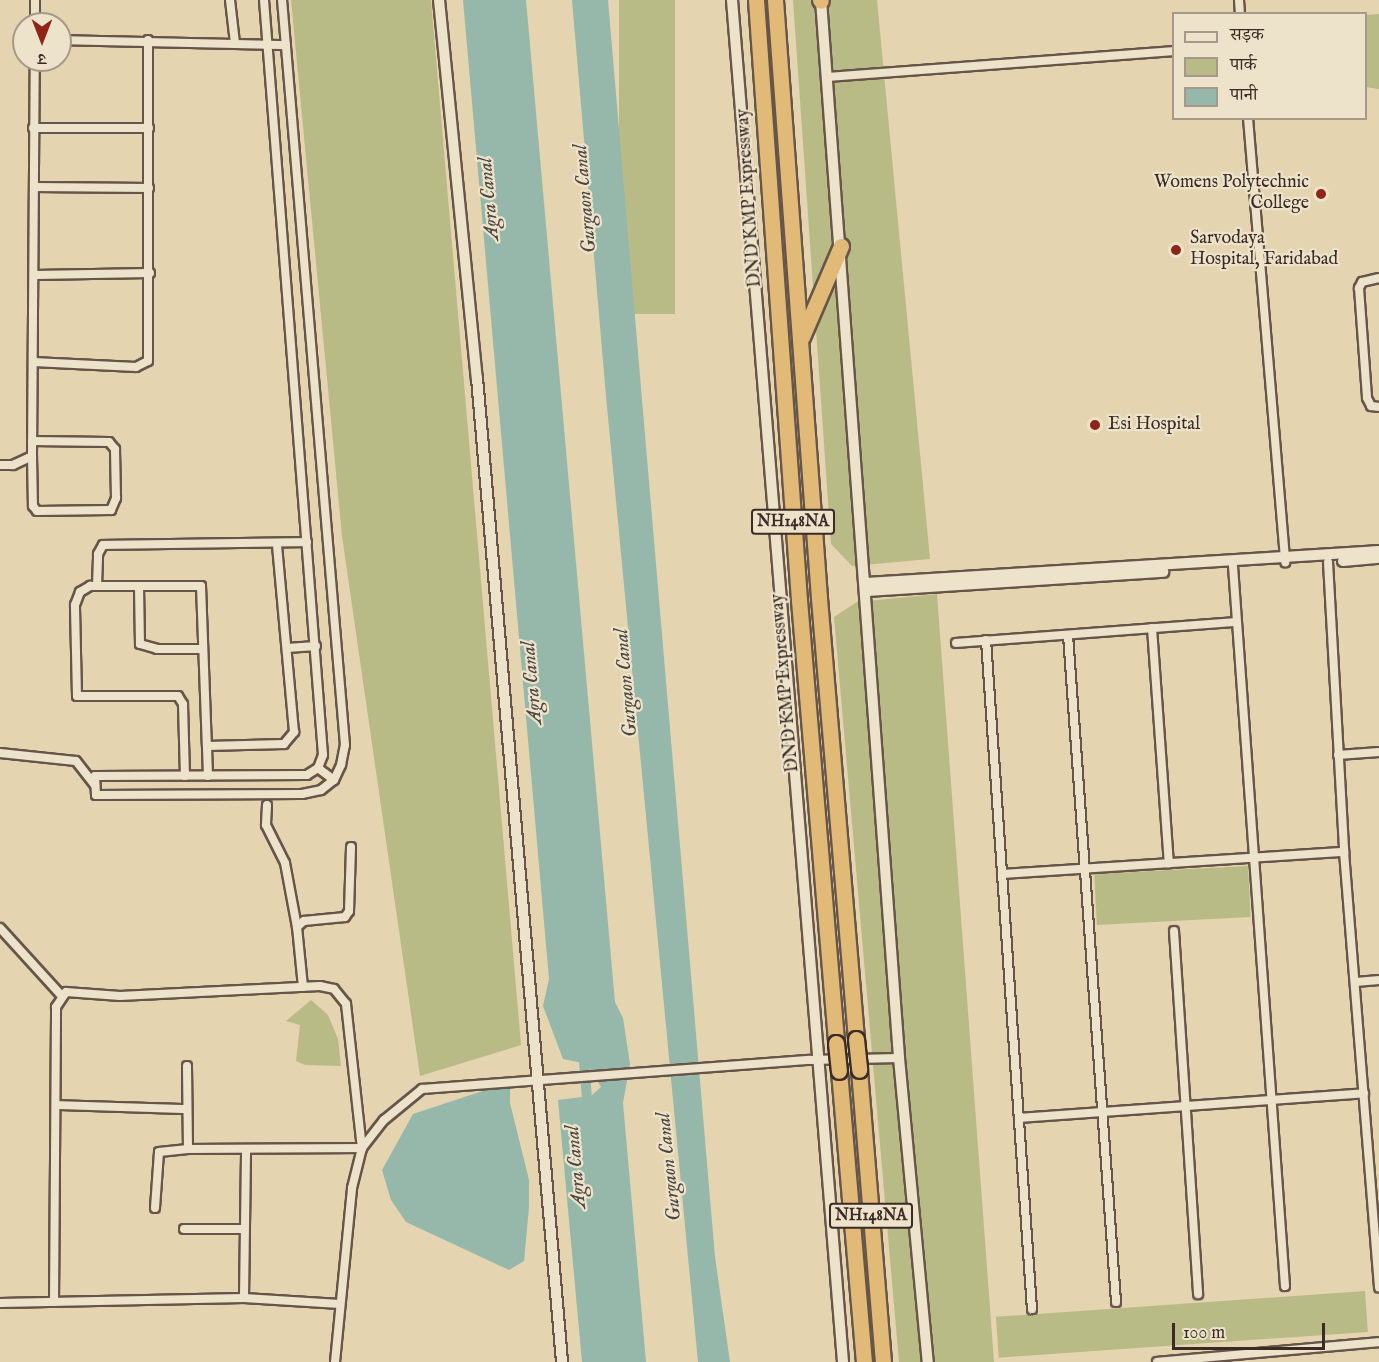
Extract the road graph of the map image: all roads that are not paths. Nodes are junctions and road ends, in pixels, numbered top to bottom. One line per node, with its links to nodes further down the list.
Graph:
1 (230, 0): 11 (street)
2 (264, 0): 12 (street)
3 (282, 0): 13 (street)
4 (439, 0): 76 (street)
5 (732, 0): 74 (street)
6 (756, 0): 104 (highway, DND KMP Expressway / NH148NA, bridge)
7 (776, 0): 26 (highway, NH148NA)
8 (821, 0): 16 (street)
9 (72, 40): 10 (street)
10 (148, 40): 11 (street); 19 (street)
11 (235, 43): 12 (street)
12 (267, 44): 13 (street); 32 (street)
13 (286, 45): 57 (street)
14 (1172, 51): 16 (street)
15 (35, 72): 18 (street)
16 (828, 77): 22 (street)
17 (1248, 120): 36 (street)
18 (33, 128): 19 (street); 20 (street)
19 (149, 128): 21 (street)
20 (34, 187): 21 (street); 24 (street)
21 (149, 188): 23 (street)
22 (841, 246): 26 (highway); 41 (street)
23 (150, 273): 24 (street); 27 (street)
24 (35, 275): 27 (street)
25 (1379, 278): 28 (street)
26 (801, 340): 105 (highway, NH148NA, bridge)
27 (33, 362): 29 (street)
28 (1379, 407)
29 (32, 441): 30 (street); 30 (street)
30 (32, 456): 31 (street)
31 (0, 465)
32 (308, 542): 33 (street); 47 (street)
33 (277, 544): 39 (street); 48 (street)
34 (1379, 551): 36 (street)
35 (1379, 558): 37 (street)
36 (1284, 560): 37 (street); 38 (street); 41 (street)
37 (1328, 562): 53 (street)
38 (1233, 566): 41 (street); 42 (street)
39 (97, 586): 40 (street); 55 (street)
40 (140, 586): 49 (street); 49 (street)
41 (866, 587): 73 (street)
42 (1236, 622): 43 (street); 62 (street)
43 (1152, 628): 44 (street); 63 (street)
44 (1068, 634): 45 (street); 64 (street)
45 (986, 640): 46 (street); 65 (street)
46 (957, 643)
47 (316, 646): 48 (street); 54 (street)
48 (287, 648): 50 (street)
49 (203, 649): 50 (street)
50 (207, 747): 56 (street)
51 (1379, 752): 53 (street)
52 (0, 753): 58 (street)
53 (1338, 755): 61 (street)
54 (318, 768): 56 (street); 57 (street)
55 (185, 776): 56 (street); 58 (street)
56 (208, 776)
57 (334, 780): 58 (street)
58 (96, 790)
59 (267, 804): 66 (street)
60 (351, 847): 66 (street)
61 (1344, 852): 62 (street); 70 (street)
62 (1253, 857): 63 (street); 78 (street)
63 (1169, 863): 64 (street)
64 (1085, 868): 65 (street); 82 (street)
65 (1002, 874): 83 (street)
66 (297, 927): 71 (street)
67 (0, 928): 72 (street)
68 (1174, 931): 80 (street)
69 (1379, 980): 70 (street)
70 (1356, 982): 77 (street)
71 (303, 987): 72 (street); 84 (street)
72 (61, 995): 79 (street)
73 (899, 1058): 74 (street); 106 (street)
74 (813, 1060): 76 (street); 103 (street)
75 (187, 1066): 81 (street)
76 (543, 1083): 84 (street); 102 (street)
77 (1364, 1093): 78 (street); 90 (street)
78 (1271, 1099): 80 (street); 91 (street)
79 (56, 1105): 81 (street); 95 (street)
80 (1186, 1106): 82 (street); 93 (street)
81 (186, 1109): 85 (street)
82 (1102, 1112): 83 (street); 96 (street)
83 (1019, 1118): 99 (street)
84 (362, 1148): 86 (street); 98 (street)
85 (188, 1149): 86 (street); 87 (street)
86 (246, 1150): 89 (street)
87 (155, 1208)
88 (184, 1229): 89 (street)
89 (244, 1229): 94 (street)
90 (1378, 1261): 92 (street)
91 (1285, 1286)
92 (1379, 1288)
93 (1198, 1294)
94 (244, 1298): 95 (street); 98 (street)
95 (54, 1302): 97 (street)
96 (1116, 1302)
97 (0, 1303)
98 (340, 1304): 101 (street)
99 (1032, 1309)
100 (1379, 1342): 107 (street)
101 (335, 1362)
102 (562, 1362)
103 (843, 1362)
104 (864, 1362)
105 (883, 1362)
106 (928, 1362)
107 (1157, 1362)

